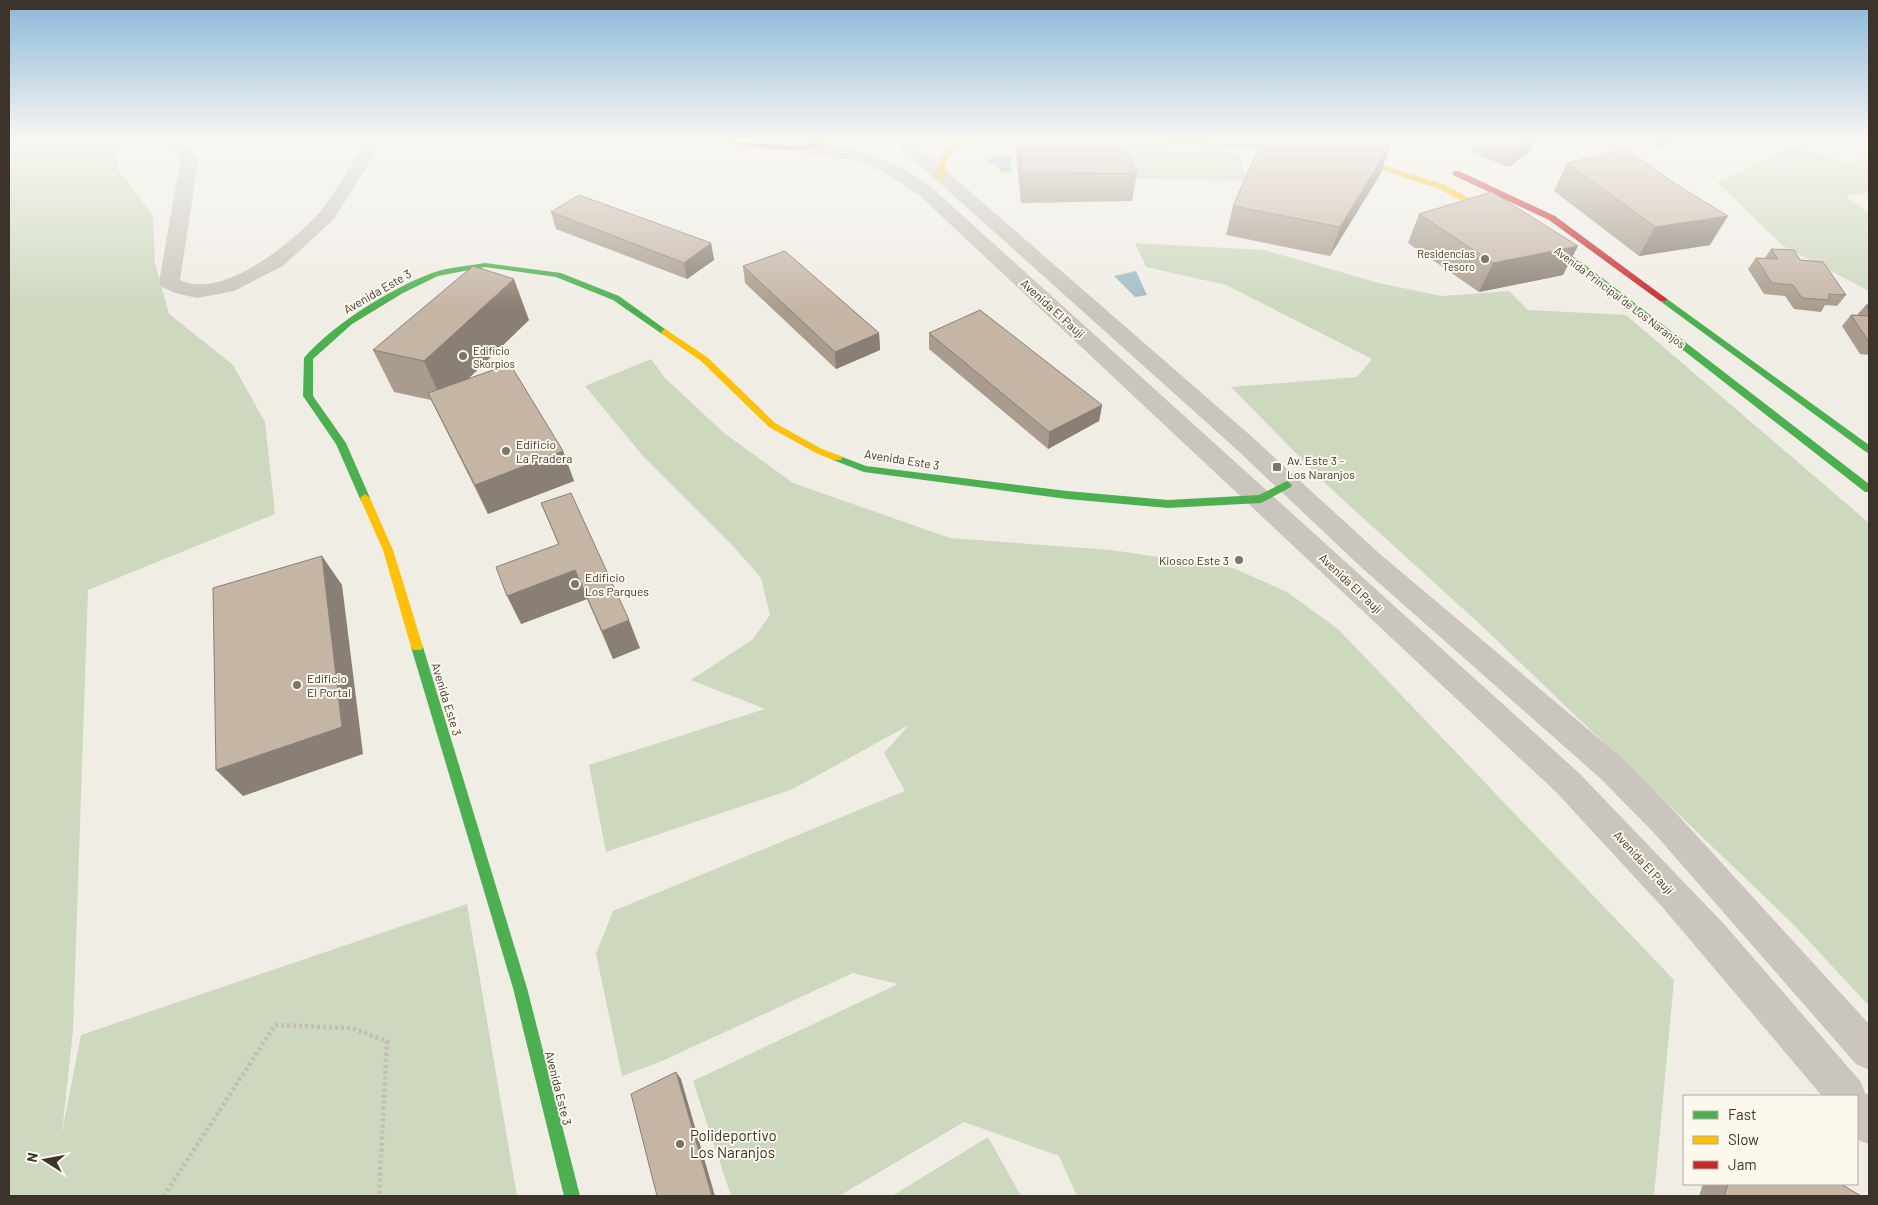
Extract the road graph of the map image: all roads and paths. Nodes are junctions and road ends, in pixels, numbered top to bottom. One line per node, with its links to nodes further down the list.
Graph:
1 (183, 197): 2 (street)
2 (338, 197)
3 (932, 197): 11 (street, Avenida El Paují)
4 (965, 197): 11 (street, Avenida El Paují)
5 (1462, 197): 7 (street)
6 (1505, 197): 9 (street, Avenida Principal de Los Naranjos)
7 (1516, 225)
8 (1529, 232): 10 (street, Avenida Principal de Los Naranjos)
9 (1869, 450)
10 (1869, 489)
11 (1274, 492): 12 (street, Avenida El Paují); 13 (street, Avenida El Paují); 18 (street, Avenida Este 3)
12 (1869, 1051)
13 (1846, 1095)
14 (1858, 1110): 15 (street)
15 (1869, 1125)
16 (164, 1196): 17 (path)
17 (379, 1196)
18 (572, 1196)

